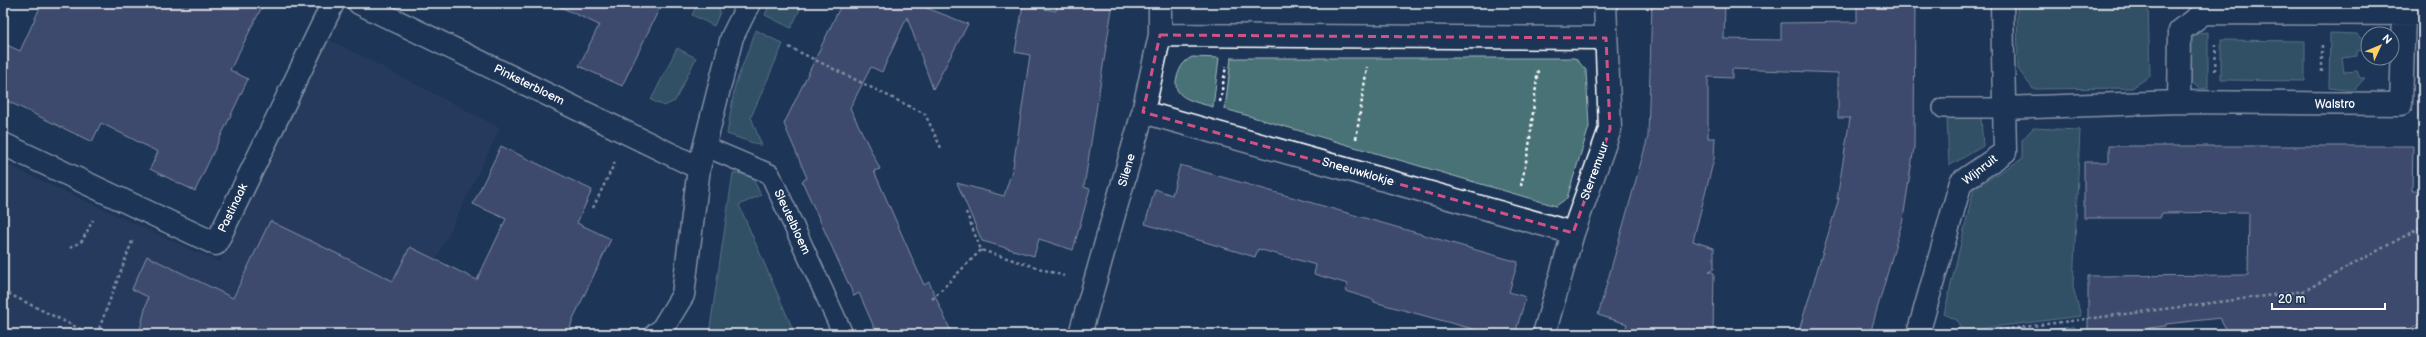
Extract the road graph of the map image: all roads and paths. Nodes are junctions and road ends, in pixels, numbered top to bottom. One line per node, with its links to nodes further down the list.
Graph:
1 (333, 3): 29 (street, Pastinaak)
2 (359, 3): 23 (street, Pinksterbloem)
3 (749, 3): 25 (street)
4 (1160, 3): 10 (street, Silene)
5 (1605, 3): 14 (street, Sterremuur)
6 (2002, 3): 20 (street, Wijnruit)
7 (2216, 13): 9 (street, Walstro); 16 (street, Walstro); 17 (path)
8 (2413, 14): 9 (street, Walstro); 18 (street, Walstro)
9 (2322, 15): 18 (path)
10 (1160, 35): 11 (street); 21 (street, Silene)
11 (1231, 36): 12 (street); 22 (path)
12 (1371, 37): 13 (street); 28 (path)
13 (1541, 38): 14 (street); 32 (path)
14 (1606, 38): 34 (street, Sterremuur)
15 (789, 47): 26 (path)
16 (2179, 102): 17 (street, Walstro); 20 (street, Walstro)
17 (2215, 102): 18 (street, Walstro)
18 (2321, 104)
19 (1943, 108): 20 (lane)
20 (2004, 108): 41 (street, Wijnruit)
21 (1143, 112): 22 (street, Sneeuwklokje); 38 (street, Silene)
22 (1215, 132): 28 (street, Sneeuwklokje)
23 (628, 134): 27 (street, Pinksterbloem); 30 (path)
24 (3, 144): 29 (street, Pastinaak)
25 (704, 146): 27 (street); 45 (lane, Sleutelbloem)
26 (942, 150)
27 (699, 168): 42 (street)
28 (1351, 170): 32 (street, Sneeuwklokje)
29 (107, 193): 36 (path)
30 (593, 208)
31 (966, 212): 37 (path)
32 (1516, 216): 34 (street, Sneeuwklokje)
33 (2423, 226): 41 (path)
34 (1573, 233): 47 (street, Sterremuur)
35 (134, 236): 44 (path)
36 (70, 248)
37 (981, 250): 38 (path); 40 (path)
38 (1093, 286): 46 (street, Silene)
39 (3, 291): 43 (path)
40 (932, 299)
41 (1920, 329)
42 (661, 333)
43 (90, 334)
44 (97, 334)
45 (843, 334)
46 (1080, 334)
47 (1544, 334)

